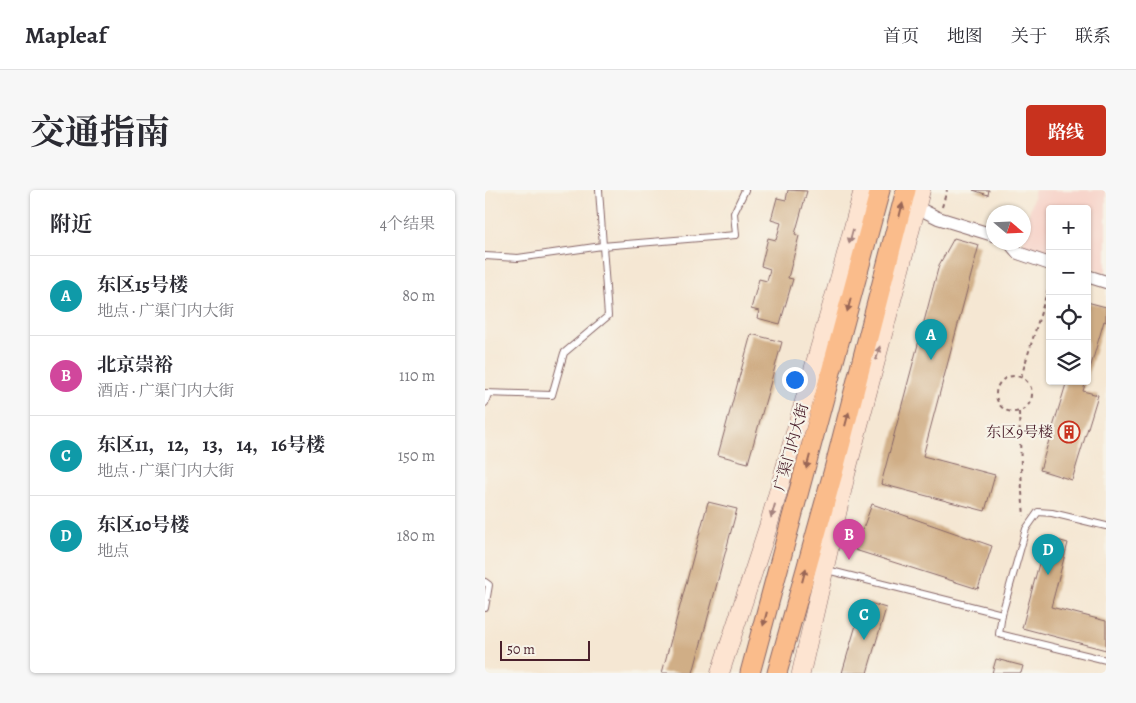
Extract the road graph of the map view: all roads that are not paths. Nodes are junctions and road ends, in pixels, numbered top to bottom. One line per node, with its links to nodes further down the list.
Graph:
1 (599, 190): 9 (lane)
2 (745, 190): 9 (lane)
3 (863, 190): 23 (street, 广渠门内大街, one-way to 23)
4 (880, 190): 24 (main road, 广渠门内大街, one-way to 24)
5 (906, 190): 25 (main road, one-way to 5)
6 (921, 190): 7 (street)
7 (917, 208): 8 (street); 18 (street, one-way to 7)
8 (986, 233)
9 (602, 246): 11 (lane); 15 (lane)
10 (1016, 250): 12 (street)
11 (485, 256)
12 (1046, 263)
13 (1091, 277): 14 (street)
14 (1106, 282)
15 (487, 394): 16 (lane)
16 (485, 403)
17 (1106, 526): 21 (lane)
18 (824, 569): 21 (lane); 26 (street)
19 (485, 582): 20 (lane)
20 (485, 608)
21 (1002, 614): 22 (lane)
22 (1106, 660)
23 (719, 673)
24 (749, 673)
25 (777, 673)
26 (801, 673)

